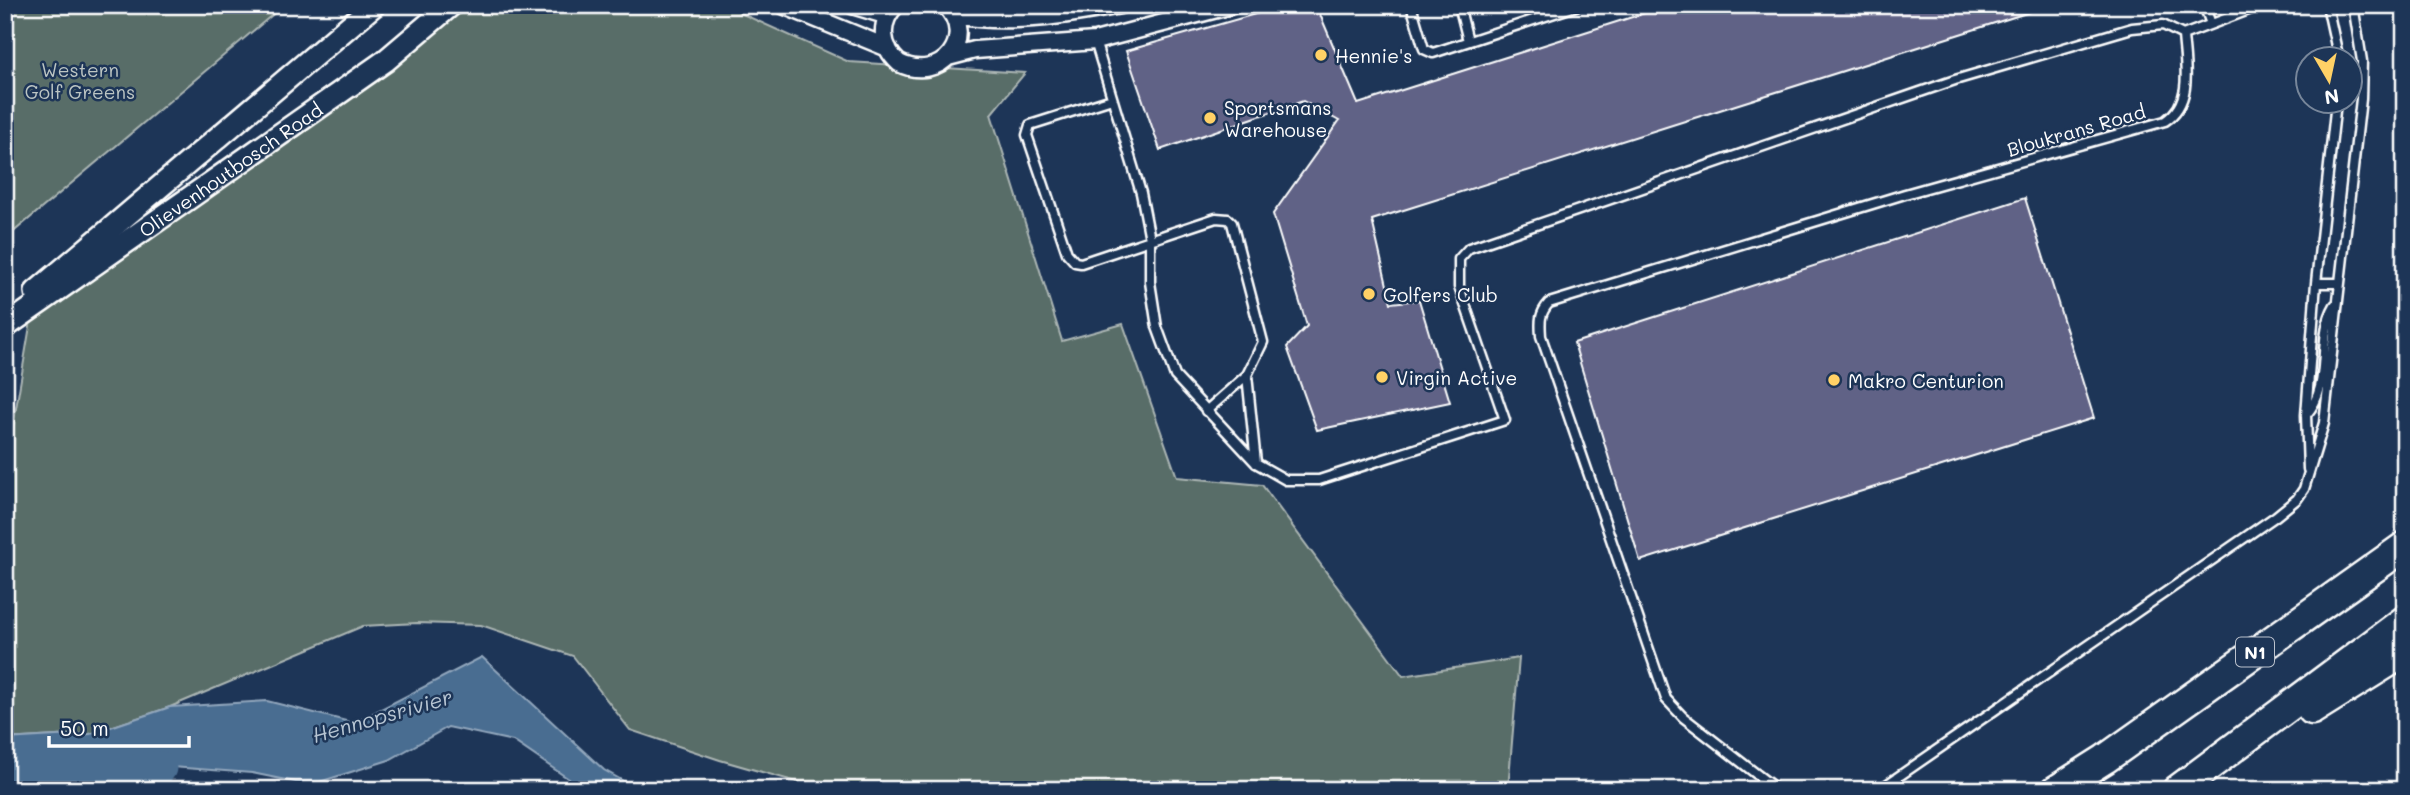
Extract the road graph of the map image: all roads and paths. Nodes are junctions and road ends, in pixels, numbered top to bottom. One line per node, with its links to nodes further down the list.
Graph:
1 (374, 5): 30 (main road, Olievenhoutbosch Road)
2 (450, 5): 31 (main road, Olievenhoutbosch Road)
3 (783, 5): 22 (street)
4 (852, 5): 14 (street)
5 (1119, 5): 16 (street)
6 (1232, 5): 19 (street)
7 (1410, 5): 20 (lane)
8 (1459, 5): 20 (lane)
9 (1578, 5): 20 (lane)
10 (2204, 5): 17 (lane)
11 (2262, 5): 17 (lane)
12 (2327, 5): 21 (lane)
13 (2353, 5): 28 (lane)
14 (892, 10): 22 (street)
15 (949, 10): 16 (street); 23 (street)
16 (1088, 11): 19 (street)
17 (2211, 24): 18 (lane)
18 (2183, 35): 35 (lane); 40 (lane, Bloukrans Road)
19 (1095, 41): 23 (street); 24 (lane)
20 (1468, 41)
21 (2336, 46)
22 (888, 48): 23 (street)
23 (948, 57)
24 (1112, 99): 26 (lane); 26 (lane)
25 (2334, 116): 27 (lane)
26 (1150, 239): 32 (lane); 33 (lane)
27 (2316, 283): 28 (lane); 34 (lane)
28 (2339, 283): 29 (lane)
29 (2339, 300): 34 (lane); 36 (lane)
30 (5, 319)
31 (5, 327)
32 (1247, 375): 33 (lane); 35 (lane)
33 (1206, 411): 35 (lane)
34 (2306, 415): 36 (lane)
35 (1256, 463)
36 (2309, 475): 41 (lane)
37 (2405, 545): 42 (highway, N1)
38 (2405, 620): 43 (highway)
39 (2405, 652): 44 (highway)
40 (1777, 790)
41 (1880, 790)
42 (2056, 790)
43 (2177, 790)
44 (2183, 790)

